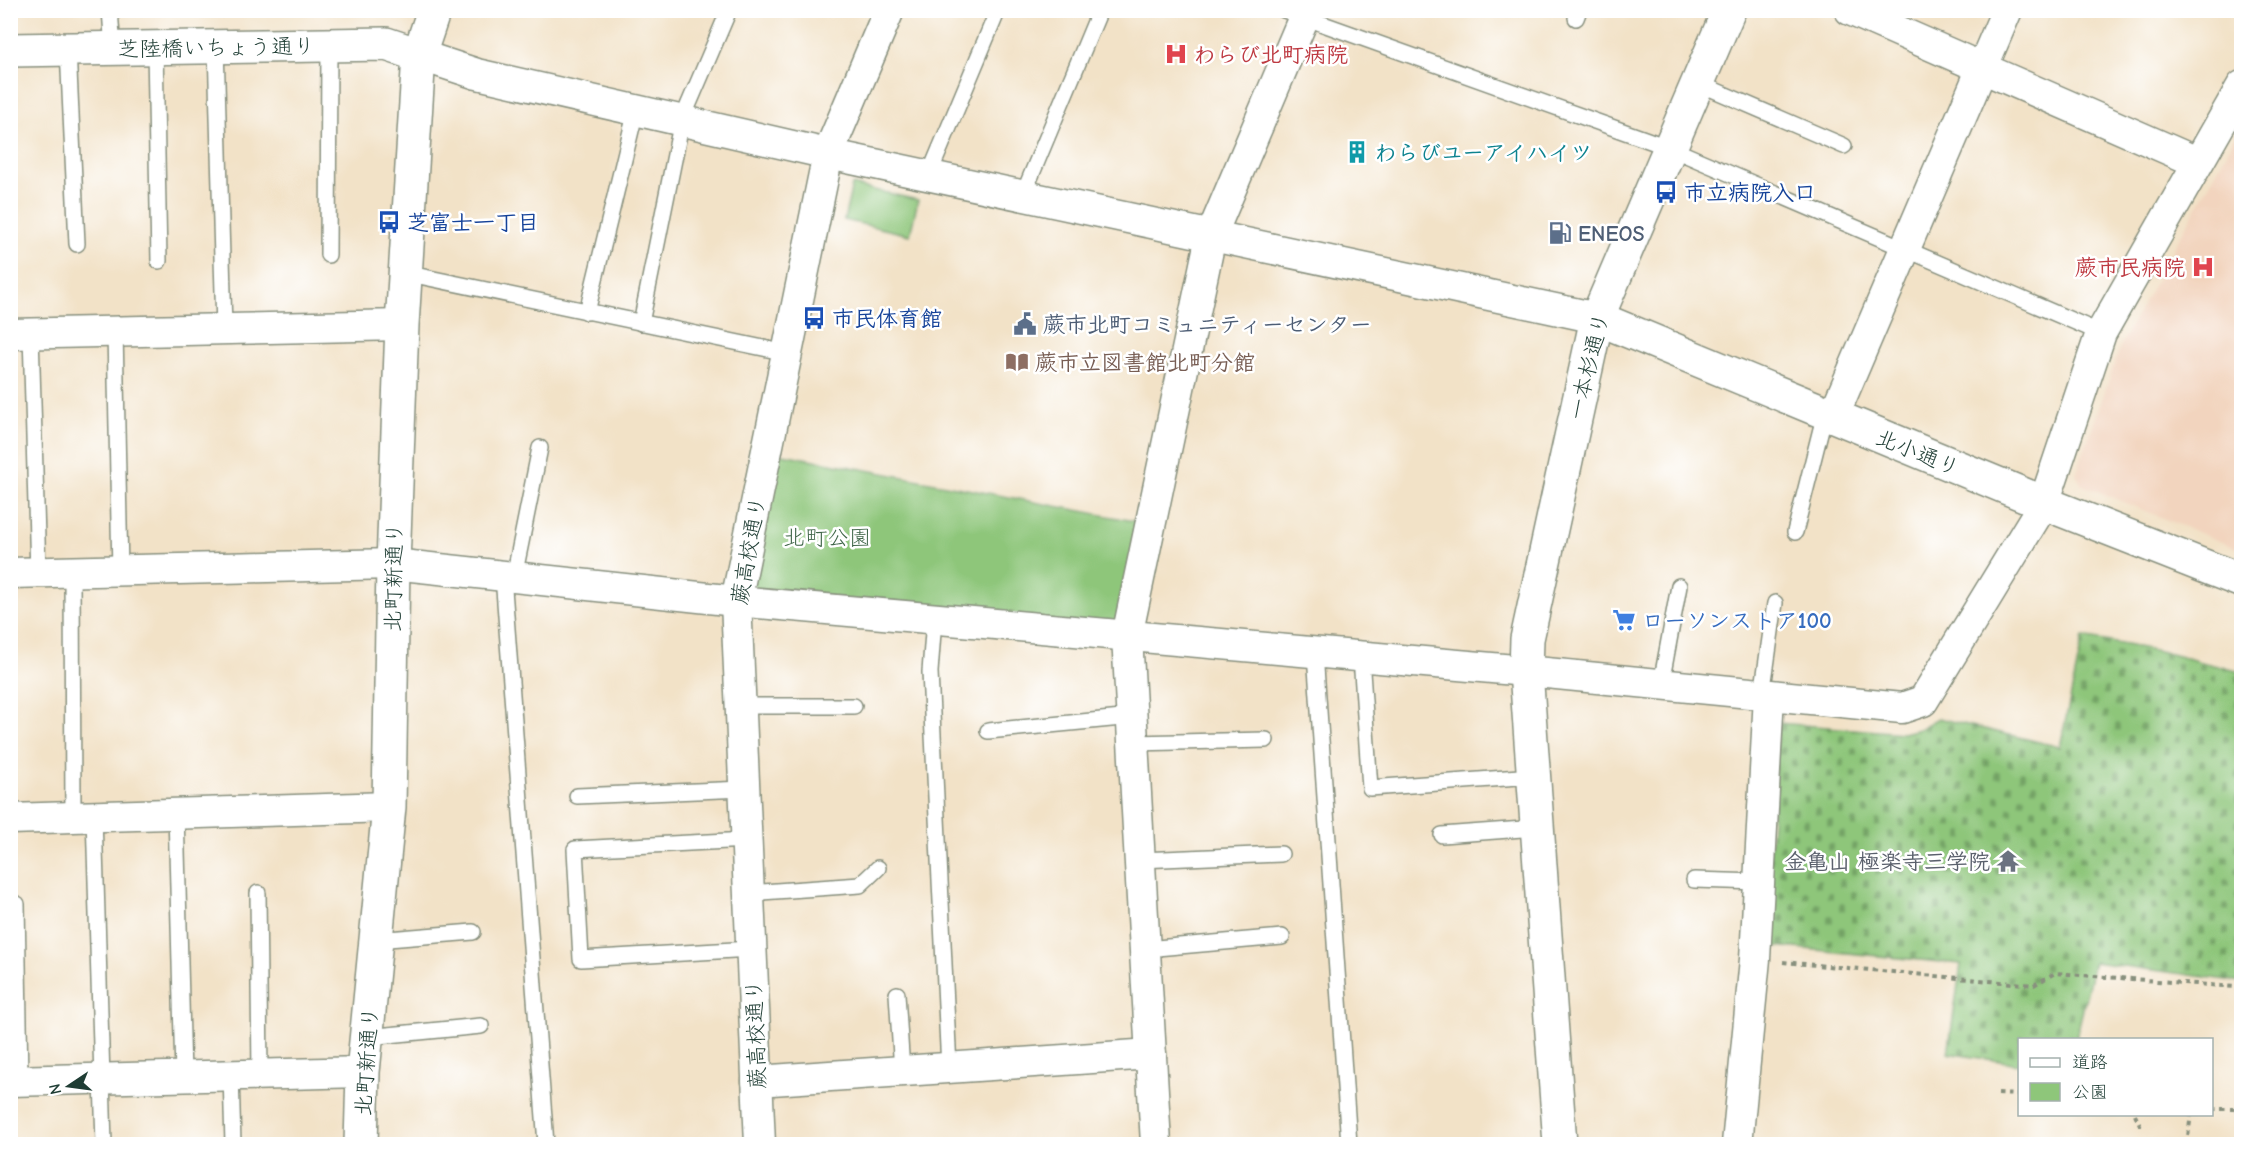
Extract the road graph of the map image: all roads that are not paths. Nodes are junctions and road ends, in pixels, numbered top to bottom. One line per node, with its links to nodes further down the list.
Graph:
1 (110, 10): 15 (lane)
2 (434, 10): 17 (street, 北町新通り)
3 (729, 10): 22 (lane)
4 (889, 10): 25 (street, 蕨高校通り)
5 (998, 10): 27 (lane)
6 (1100, 10): 28 (lane)
7 (1729, 10): 19 (street, 一本杉通り)
8 (1850, 10): 18 (street)
9 (2007, 10): 18 (street)
10 (1298, 13): 24 (lane); 29 (street)
11 (329, 45): 12 (street, 芝陸橋いちょう通り); 17 (street, 芝陸橋いちょう通り); 32 (lane)
12 (216, 47): 13 (street, 芝陸橋いちょう通り); 39 (lane)
13 (155, 48): 15 (street, 芝陸橋いちょう通り); 33 (lane)
14 (68, 49): 15 (street, 芝陸橋いちょう通り); 16 (street, 芝陸橋いちょう通り); 30 (lane)
15 (113, 49)
16 (10, 50)
17 (419, 55): 21 (street); 34 (street, 北町新通り)
18 (1983, 67): 26 (street); 31 (street)
19 (1698, 83): 23 (lane); 24 (street, 一本杉通り)
20 (2240, 94): 26 (street)
21 (636, 110): 22 (street); 35 (lane)
22 (682, 120): 25 (street); 37 (lane)
23 (1844, 146)
24 (1670, 148): 31 (lane); 36 (street, 一本杉通り)
25 (828, 154): 27 (street); 43 (street, 蕨高校通り)
26 (2198, 162): 41 (street)
27 (929, 175): 28 (street)
28 (1023, 195): 29 (street)
29 (1211, 236): 36 (street); 58 (street)
30 (77, 244)
31 (1905, 248): 41 (lane); 44 (street)
32 (328, 255)
33 (159, 261)
34 (405, 273): 35 (lane); 38 (street, 北町新通り)
35 (587, 312): 37 (lane)
36 (1597, 318): 44 (street, 北小通り); 61 (street, 一本杉通り)
37 (641, 323): 43 (lane)
38 (402, 325): 39 (street); 48 (street, 北町新通り)
39 (224, 328): 40 (street)
40 (115, 332): 42 (street); 49 (lane)
41 (2101, 333): 46 (street)
42 (21, 334): 51 (lane)
43 (787, 353): 55 (street, 蕨高校通り)
44 (1829, 415): 46 (street, 北小通り); 47 (lane)
45 (540, 448): 52 (lane)
46 (2044, 503): 53 (street, 北小通り); 63 (street)
47 (1795, 532)
48 (393, 564): 49 (street); 52 (street); 72 (street, 北町新通り)
49 (120, 571): 50 (street)
50 (72, 572): 51 (street); 74 (lane)
51 (24, 573)
52 (508, 576): 55 (street); 107 (lane)
53 (2241, 581)
54 (1679, 586): 62 (lane)
55 (736, 601): 57 (street); 64 (street, 蕨高校通り)
56 (1775, 603): 63 (lane)
57 (934, 619): 58 (street); 96 (lane)
58 (1127, 636): 59 (street); 66 (street)
59 (1315, 653): 60 (street); 110 (lane)
60 (1361, 657): 61 (street); 69 (lane)
61 (1526, 671): 62 (street); 69 (street, 一本杉通り)
62 (1661, 684): 63 (street)
63 (1766, 695): 83 (street)
64 (740, 706): 65 (lane); 70 (street, 蕨高校通り)
65 (854, 706)
66 (1133, 730): 67 (lane); 68 (lane); 80 (street)
67 (988, 731)
68 (1266, 740)
69 (1533, 776): 76 (street, 一本杉通り)
70 (744, 789): 71 (lane); 78 (street, 蕨高校通り)
71 (577, 796)
72 (389, 807): 73 (street); 89 (street, 北町新通り)
73 (176, 813): 74 (street); 100 (lane)
74 (84, 816): 75 (street); 101 (lane)
75 (10, 819)
76 (1537, 828): 77 (lane); 111 (street, 一本杉通り)
77 (1442, 836)
78 (747, 840): 84 (street, 蕨高校通り); 90 (lane)
79 (1281, 854): 80 (lane)
80 (1140, 860): 91 (street)
81 (879, 868): 84 (lane)
82 (1694, 880): 83 (lane)
83 (1759, 882): 112 (street)
84 (749, 892): 90 (street, 蕨高校通り)
85 (258, 893): 99 (lane)
86 (16, 904): 102 (lane)
87 (473, 932): 89 (lane)
88 (1282, 937): 91 (lane)
89 (376, 940): 94 (street, 北町新通り)
90 (751, 949): 103 (street, 蕨高校通り)
91 (1145, 949): 95 (street)
92 (897, 994): 97 (lane)
93 (481, 1026): 94 (lane)
94 (367, 1037): 98 (street, 北町新通り)
95 (1151, 1054): 96 (street); 109 (street)
96 (949, 1068): 97 (street)
97 (902, 1071): 103 (street)
98 (363, 1072): 99 (street); 106 (street, 北町新通り)
99 (246, 1074): 100 (street); 105 (lane)
100 (183, 1075): 101 (street)
101 (102, 1078): 102 (street); 104 (lane)
102 (15, 1081)
103 (757, 1081): 108 (street, 蕨高校通り)
104 (104, 1144)
105 (233, 1144)
106 (361, 1144)
107 (546, 1144)
108 (760, 1144)
109 (1156, 1144)
110 (1349, 1144)
111 (1560, 1144)
112 (1737, 1144)

